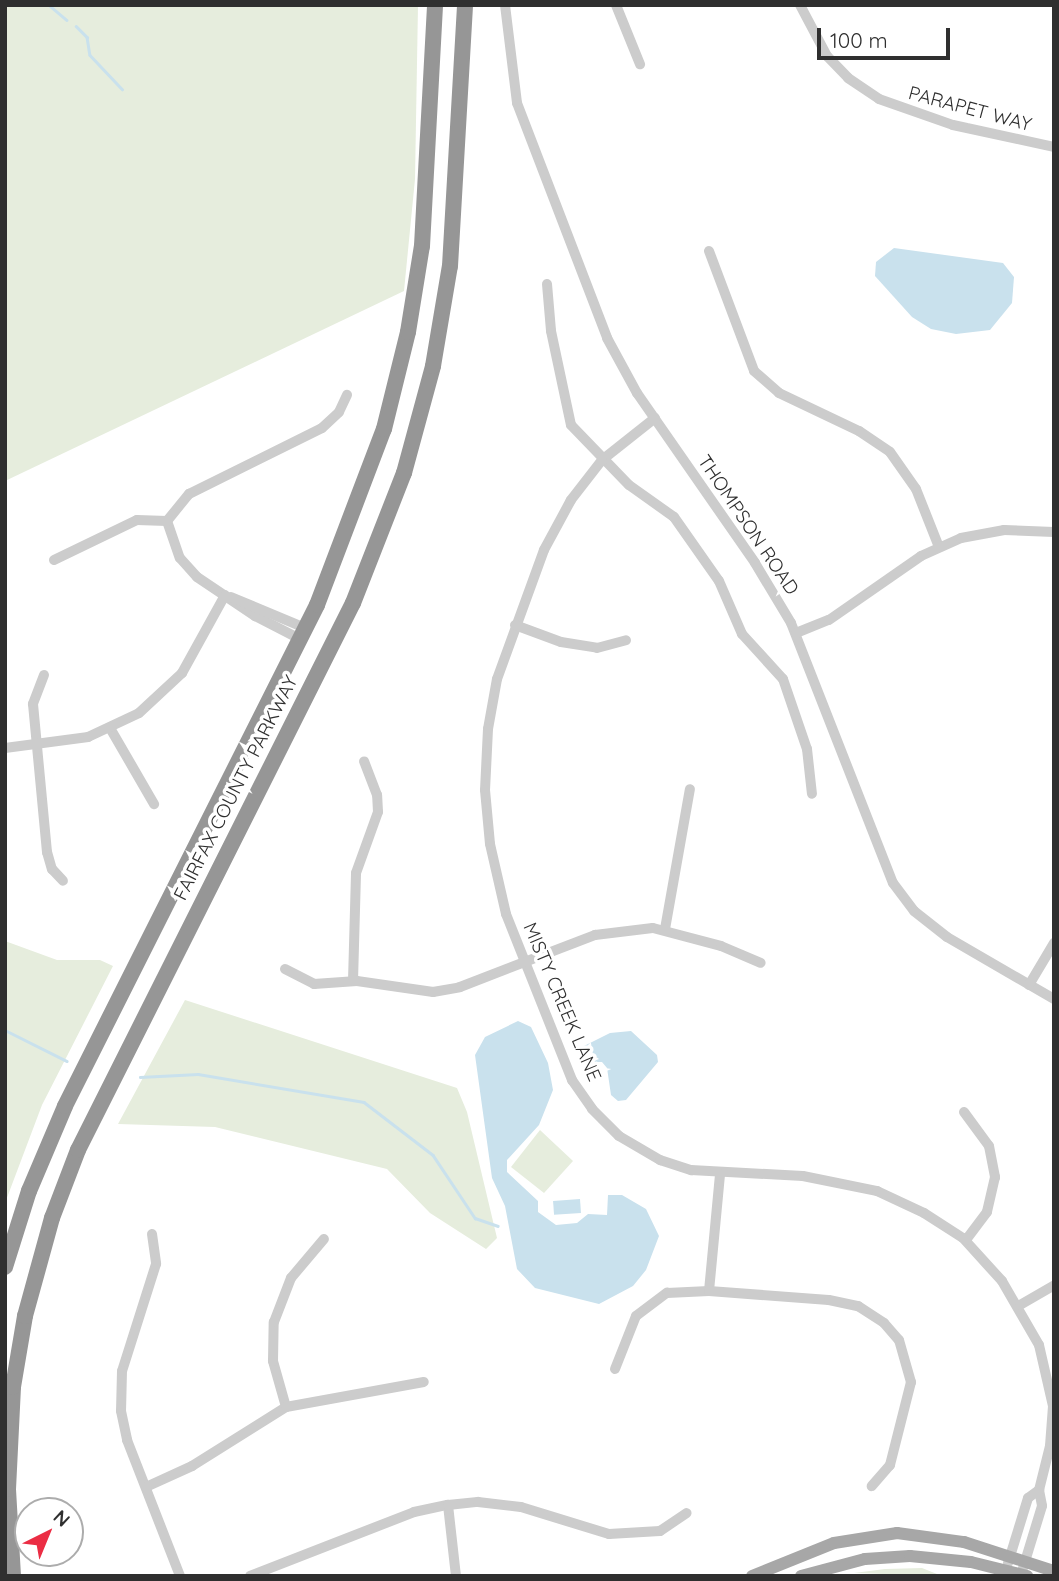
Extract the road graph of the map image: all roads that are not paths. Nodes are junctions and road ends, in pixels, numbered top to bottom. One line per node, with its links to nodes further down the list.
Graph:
1 (435, 5): 19 (highway, FAIRFAX COUNTY PARKWAY)
2 (465, 5): 60 (highway, FAIRFAX COUNTY PARKWAY)
3 (505, 5): 11 (street, THOMPSON ROAD)
4 (616, 5): 6 (street)
5 (800, 5): 7 (street, PARAPET WAY)
6 (640, 64)
7 (1054, 147)
8 (709, 251): 15 (street)
9 (547, 284): 12 (street)
10 (347, 395): 13 (street)
11 (655, 418): 12 (street, MISTY CREEK LANE); 20 (street, THOMPSON ROAD)
12 (602, 460): 18 (street, MISTY CREEK LANE); 28 (street)
13 (167, 521): 16 (street); 17 (street)
14 (1054, 532): 15 (street)
15 (939, 547): 20 (street)
16 (54, 560)
17 (225, 595): 19 (street); 23 (street)
18 (515, 625): 21 (street); 33 (street, MISTY CREEK LANE)
19 (302, 633): 44 (highway, FAIRFAX COUNTY PARKWAY)
20 (796, 633): 37 (street, THOMPSON ROAD)
21 (626, 640)
22 (44, 675): 24 (street)
23 (110, 728): 24 (street); 29 (street)
24 (37, 745): 25 (street); 30 (street)
25 (5, 748)
26 (364, 761): 36 (street)
27 (690, 789): 31 (street)
28 (812, 794)
29 (154, 804)
30 (63, 881)
31 (665, 929): 33 (street); 34 (street)
32 (1054, 943): 37 (street)
33 (524, 962): 36 (street); 40 (street, MISTY CREEK LANE)
34 (761, 963)
35 (285, 969): 36 (street)
36 (353, 981)
37 (1029, 985): 38 (street, THOMPSON ROAD)
38 (1054, 999)
39 (964, 1112): 43 (street)
40 (720, 1175): 43 (street, MISTY CREEK LANE); 46 (street)
41 (152, 1234): 52 (street)
42 (324, 1239): 50 (street)
43 (965, 1240): 47 (street, MISTY CREEK LANE)
44 (5, 1267)
45 (1054, 1285): 47 (street)
46 (709, 1291): 48 (street); 51 (street)
47 (1020, 1306): 53 (street, MISTY CREEK LANE)
48 (615, 1369)
49 (424, 1381): 50 (street)
50 (286, 1408): 52 (street)
51 (872, 1486)
52 (146, 1487): 61 (street)
53 (1039, 1490): 56 (street, MISTY CREEK LANE); 58 (street, MISTY CREEK LANE)
54 (448, 1505): 55 (street); 62 (street); 63 (street)
55 (687, 1513)
56 (1010, 1557): 57 (street, MISTY CREEK LANE); 58 (main road); 64 (main road)
57 (1006, 1570): 58 (main road); 65 (main road)
58 (1024, 1570): 59 (main road)
59 (1054, 1571)
60 (13, 1576)
61 (180, 1576)
62 (250, 1576)
63 (456, 1576)
64 (752, 1576)
65 (801, 1576)

